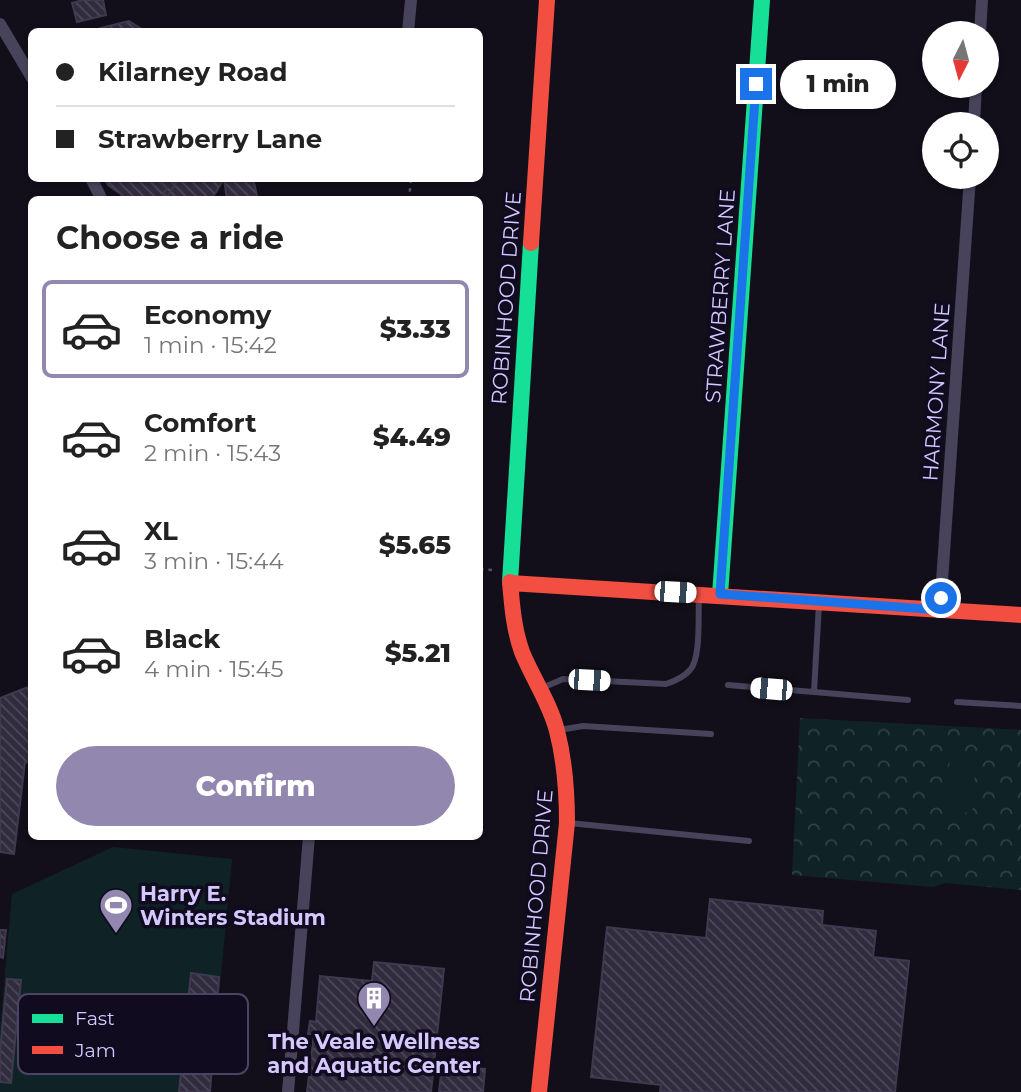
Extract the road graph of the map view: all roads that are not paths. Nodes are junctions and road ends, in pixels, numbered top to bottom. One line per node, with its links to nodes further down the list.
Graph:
1 (411, 0): 7 (street)
2 (547, 0): 10 (street, ROBINHOOD DRIVE)
3 (762, 0): 12 (street, STRAWBERRY LANE)
4 (982, 0): 5 (street)
5 (981, 21)
6 (0, 24): 8 (street)
7 (408, 28)
8 (28, 71)
9 (969, 189): 14 (street, HARMONY LANE)
10 (510, 583): 11 (street); 17 (street, ROBINHOOD DRIVE)
11 (700, 593): 12 (street); 17 (lane)
12 (720, 594): 13 (street)
13 (819, 602): 14 (street); 18 (lane)
14 (940, 610): 15 (street)
15 (1021, 615)
16 (728, 685): 18 (lane)
17 (541, 689): 22 (street, ROBINHOOD DRIVE)
18 (814, 692): 19 (lane)
19 (908, 700)
20 (957, 702): 21 (lane)
21 (1021, 706)
22 (557, 730): 23 (lane); 24 (street, ROBINHOOD DRIVE)
23 (711, 734)
24 (567, 822): 26 (lane); 28 (street, ROBINHOOD DRIVE)
25 (309, 840): 27 (street)
26 (748, 841)
27 (288, 1092)
28 (539, 1092)

